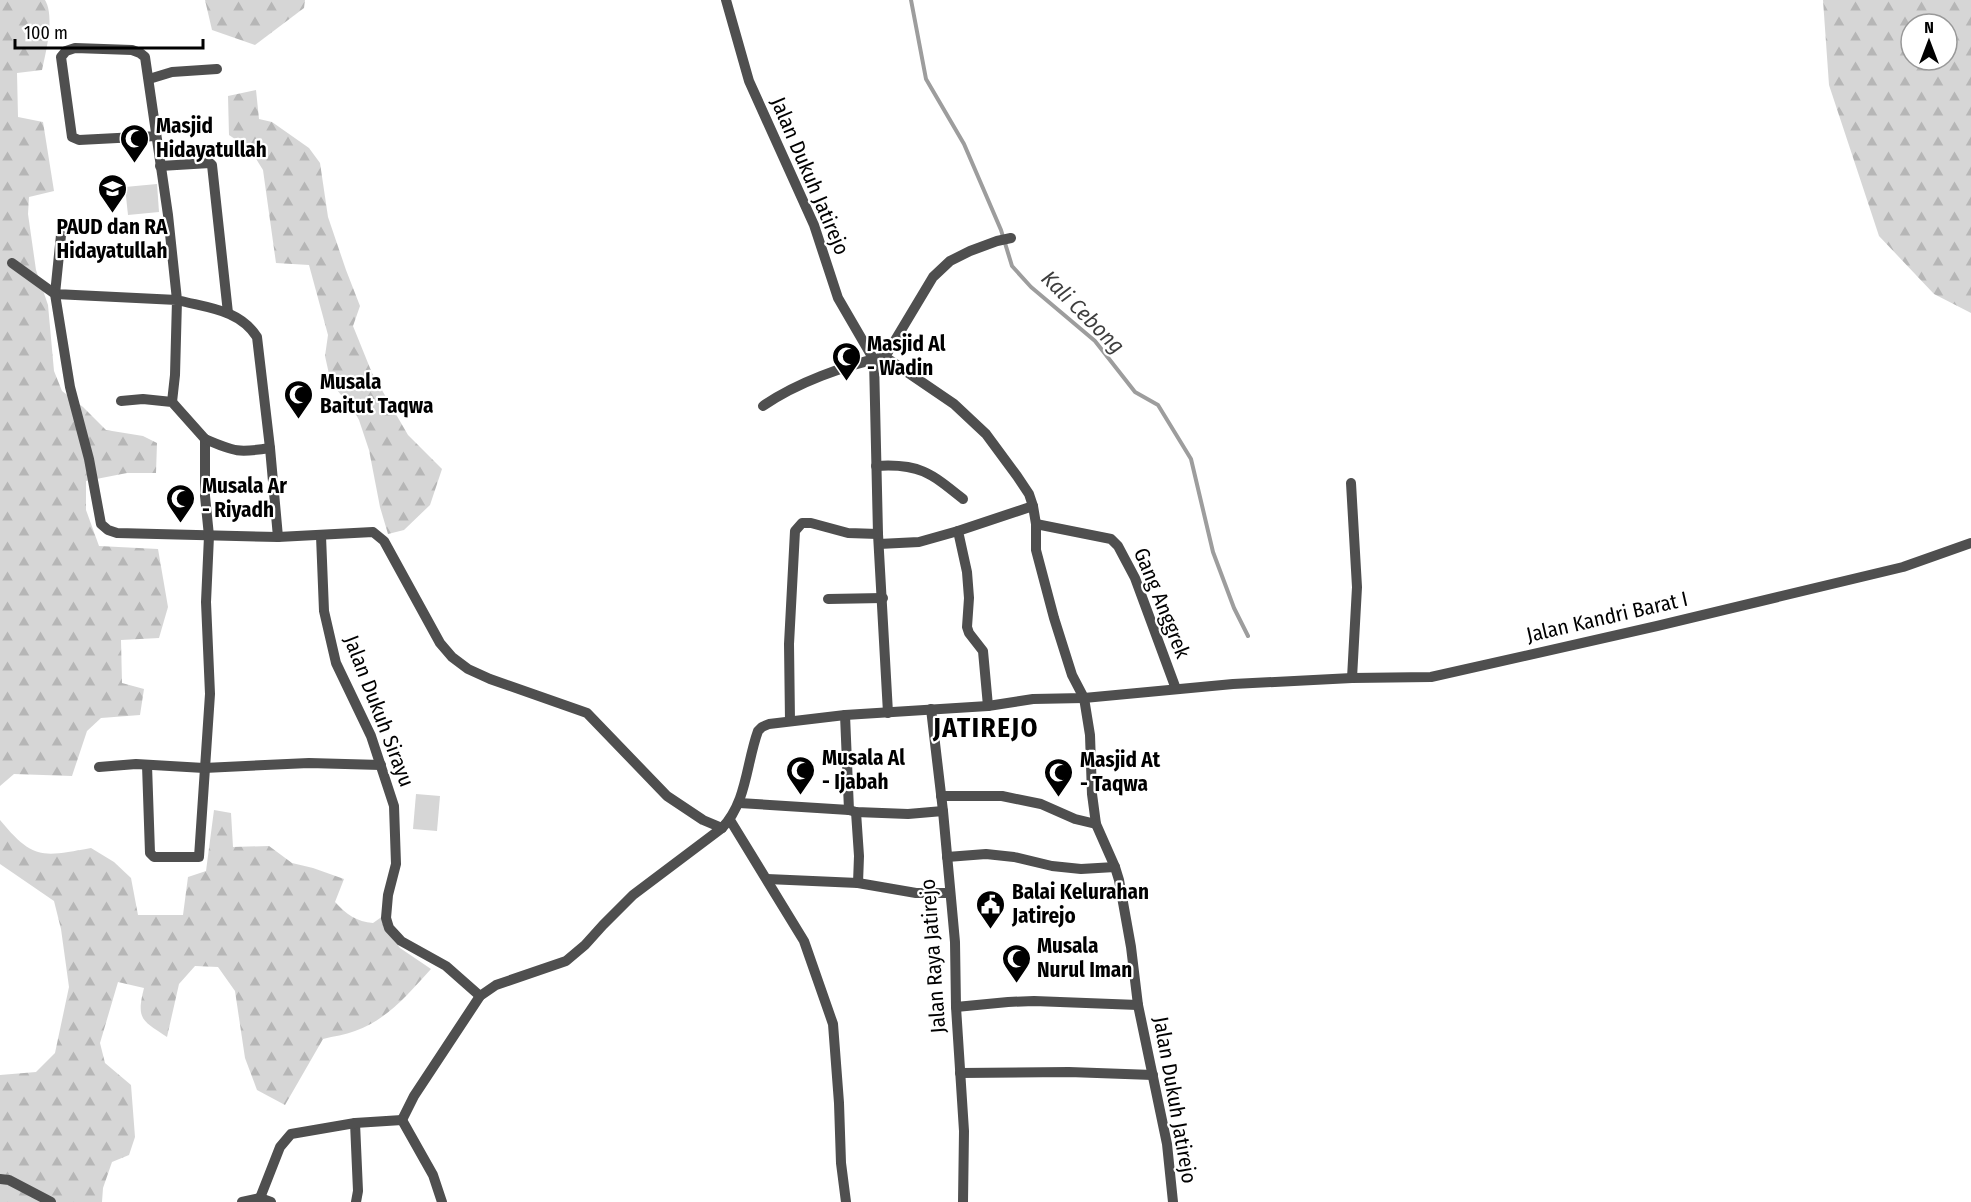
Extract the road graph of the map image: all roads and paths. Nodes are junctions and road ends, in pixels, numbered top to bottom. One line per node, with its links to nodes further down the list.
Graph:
1 (726, 0): 13 (street, Jalan Dukuh Jatirejo)
2 (217, 69): 3 (street)
3 (149, 79): 4 (street); 4 (street)
4 (156, 136): 5 (street)
5 (160, 166): 10 (street); 11 (street)
6 (61, 235): 9 (street)
7 (1011, 238): 12 (street)
8 (12, 263): 9 (street)
9 (55, 294): 10 (street); 25 (street)
10 (177, 300): 11 (street); 15 (street)
11 (228, 313): 18 (street)
12 (885, 357): 13 (street); 22 (street, Jalan Dukuh Jatirejo)
13 (874, 360): 16 (street); 19 (street, Jalan Dukuh Jatirejo)
14 (121, 401): 15 (street)
15 (172, 402): 17 (street)
16 (763, 406)
17 (205, 439): 18 (street); 25 (street)
18 (270, 448): 27 (street)
19 (876, 466): 21 (street); 28 (street, Jalan Dukuh Jatirejo)
20 (1351, 483): 32 (street)
21 (963, 499)
22 (1033, 506): 23 (street, Jalan Dukuh Jatirejo); 24 (street)
23 (1036, 524): 33 (street, Gang Anggrek); 34 (street, Jalan Dukuh Jatirejo)
24 (958, 531): 28 (street); 35 (street)
25 (209, 536): 27 (street); 43 (street)
26 (321, 536): 27 (street); 41 (street, Jalan Dukuh Sirayu); 48 (street)
27 (278, 537)
28 (878, 539): 31 (street, Jalan Dukuh Jatirejo); 39 (street)
29 (1971, 543): 32 (street, Jalan Kandri Barat I)
30 (828, 598): 31 (street)
31 (883, 598): 37 (street, Jalan Dukuh Jatirejo)
32 (1352, 678): 33 (street, Jalan Kandri Barat I)
33 (1176, 689): 34 (street)
34 (1084, 698): 35 (street); 49 (street, Jalan Dukuh Jatirejo)
35 (988, 706): 36 (street)
36 (931, 709): 37 (street); 44 (street, Jalan Raya Jatirejo)
37 (888, 713): 38 (street)
38 (845, 715): 39 (street); 46 (street)
39 (790, 721): 45 (street)
40 (147, 765): 42 (street); 43 (street); 43 (street)
41 (381, 765): 43 (street); 55 (street, Jalan Dukuh Sirayu)
42 (99, 768)
43 (204, 768)
44 (941, 796): 47 (street, Jalan Raya Jatirejo); 49 (street)
45 (739, 803): 46 (street); 48 (street)
46 (852, 811): 47 (street); 53 (street)
47 (943, 811): 50 (street, Jalan Raya Jatirejo)
48 (726, 824): 52 (street); 55 (street)
49 (1096, 824): 51 (street, Jalan Dukuh Jatirejo)
50 (947, 857): 51 (street); 54 (street, Jalan Raya Jatirejo)
51 (1115, 867): 56 (street, Jalan Dukuh Jatirejo)
52 (767, 879): 53 (street); 69 (street)
53 (858, 883): 54 (street)
54 (949, 893): 57 (street, Jalan Raya Jatirejo)
55 (480, 996): 60 (street)
56 (1138, 1005): 57 (street, Jalan Dukuh Jatirejo); 59 (street, Jalan Dukuh Jatirejo)
57 (956, 1007): 58 (street, Jalan Raya Jatirejo)
58 (960, 1073): 59 (street); 70 (street, Jalan Raya Jatirejo)
59 (1153, 1075): 71 (street, Jalan Dukuh Jatirejo)
60 (402, 1120): 61 (street); 68 (street)
61 (356, 1123): 63 (street); 67 (street)
62 (0, 1179): 64 (street)
63 (260, 1198): 65 (street); 66 (street)
64 (51, 1202)
65 (242, 1202)
66 (271, 1202)
67 (356, 1202)
68 (442, 1202)
69 (846, 1202)
70 (963, 1202)
71 (1173, 1202)

